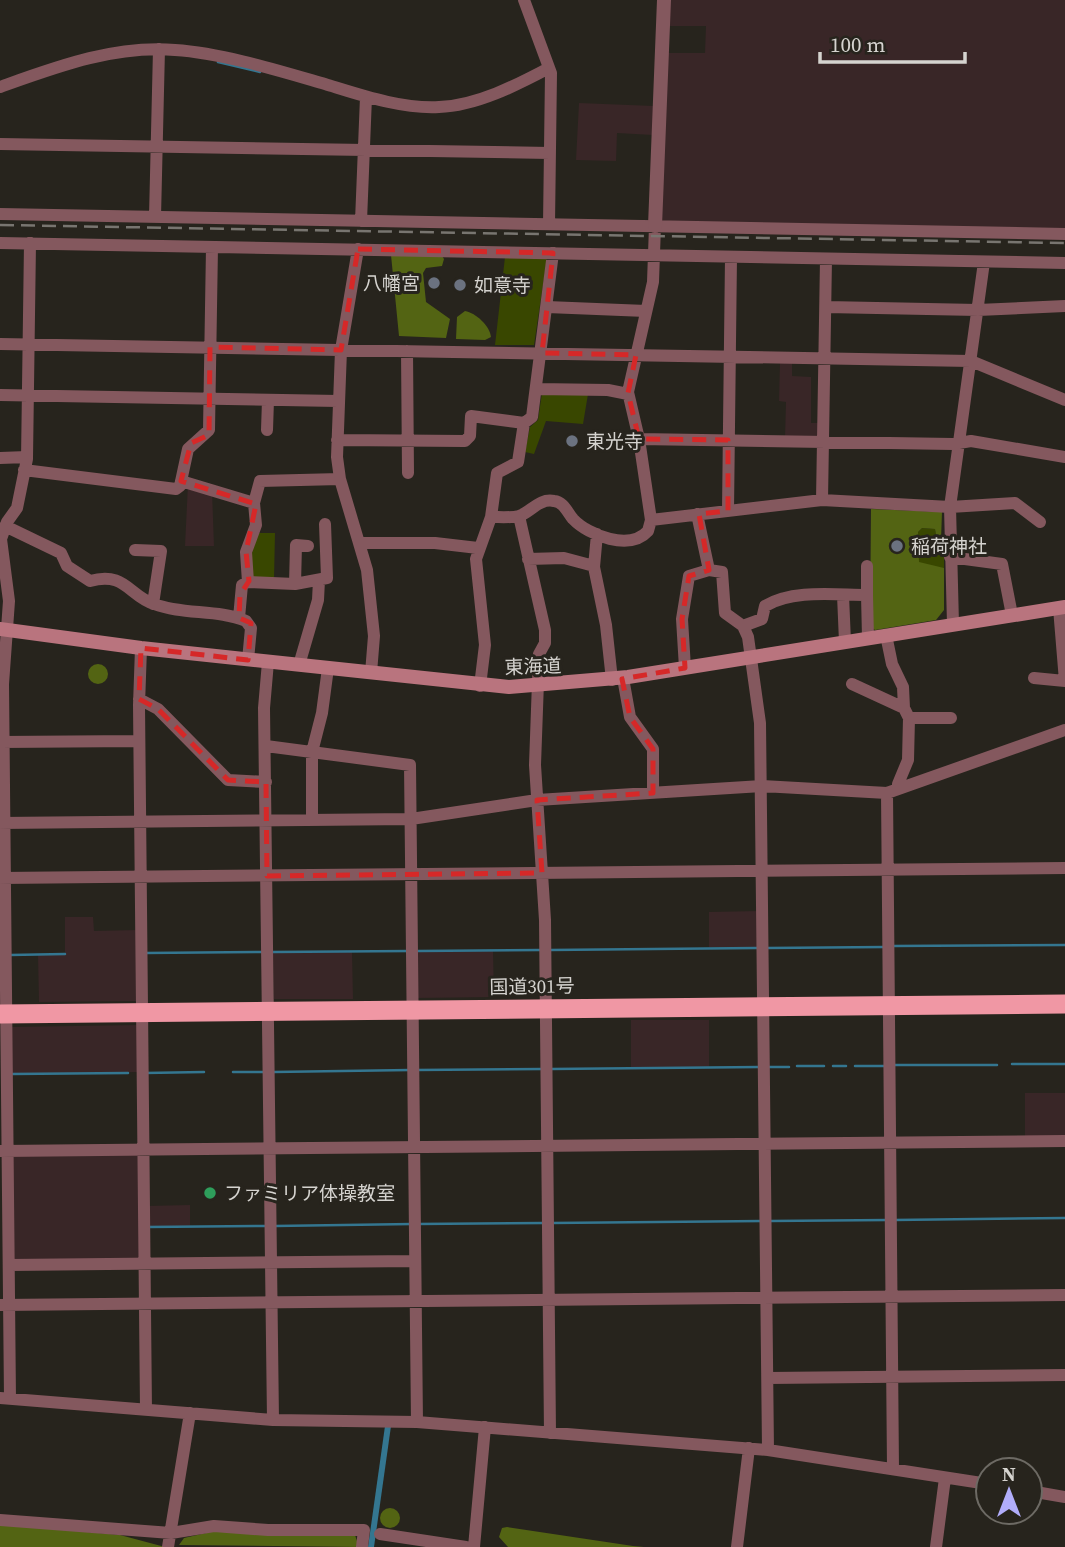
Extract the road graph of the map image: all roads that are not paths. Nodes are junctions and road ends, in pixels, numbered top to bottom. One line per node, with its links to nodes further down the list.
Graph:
1 (524, 0): 4 (street)
2 (664, 0): 15 (street)
3 (159, 50): 5 (street); 6 (street); 8 (street)
4 (549, 68): 6 (street); 10 (street)
5 (0, 87)
6 (366, 97): 9 (street)
7 (0, 144): 8 (street)
8 (157, 147): 9 (street); 12 (street)
9 (363, 150): 10 (street); 13 (street)
10 (550, 153): 14 (street)
11 (0, 214): 12 (street)
12 (155, 217): 13 (street)
13 (361, 221): 14 (street)
14 (550, 224): 15 (street)
15 (655, 226): 16 (street); 22 (street)
16 (1065, 234)
17 (0, 243): 18 (street)
18 (30, 243): 19 (street); 33 (street)
19 (212, 247): 20 (street); 34 (street)
20 (358, 249): 21 (street); 35 (street)
21 (552, 253): 22 (street); 28 (street)
22 (654, 254): 23 (street); 31 (street)
23 (732, 257): 24 (street); 39 (street)
24 (827, 259): 25 (street); 29 (street)
25 (984, 262): 26 (street); 30 (street)
26 (1065, 263)
27 (1065, 306): 30 (street)
28 (547, 307): 31 (street); 37 (street)
29 (826, 307): 30 (street); 40 (street)
30 (978, 310): 41 (street)
31 (646, 311): 38 (street)
32 (0, 344): 33 (street)
33 (29, 344): 34 (street); 45 (street)
34 (210, 348): 35 (street); 46 (street)
35 (341, 350): 36 (street); 49 (street)
36 (407, 351): 37 (street); 54 (street)
37 (541, 354): 38 (street); 42 (street)
38 (636, 355): 39 (street); 43 (street)
39 (730, 357): 40 (street); 55 (street)
40 (825, 358): 41 (street); 56 (street)
41 (971, 361): 48 (street); 57 (street)
42 (536, 389): 43 (street); 50 (street)
43 (628, 394): 52 (street)
44 (0, 395): 45 (street)
45 (28, 395): 46 (street); 60 (street)
46 (209, 398): 47 (street); 63 (street)
47 (268, 400): 49 (street); 51 (street)
48 (1065, 400)
49 (338, 401): 53 (street)
50 (524, 423): 54 (street); 70 (street)
51 (267, 430)
52 (639, 439): 55 (street); 71 (street)
53 (337, 440): 54 (street); 62 (street)
54 (408, 440): 61 (street)
55 (728, 440): 56 (street); 67 (street)
56 (823, 442): 57 (street); 64 (street)
57 (959, 443): 58 (street); 66 (street)
58 (1065, 457)
59 (0, 458): 60 (street)
60 (26, 464): 63 (street); 74 (street)
61 (408, 473)
62 (340, 479): 65 (street); 76 (street)
63 (181, 481): 65 (street)
64 (822, 500): 66 (street); 67 (street)
65 (254, 503): 87 (street)
66 (950, 507): 72 (street); 80 (street)
67 (728, 511): 68 (street)
68 (697, 514): 71 (street); 85 (street)
69 (519, 516): 70 (street); 75 (street); 81 (street)
70 (491, 517): 78 (street)
71 (651, 520): 75 (street)
72 (1040, 522)
73 (326, 524): 86 (street)
74 (2, 534): 84 (street); 91 (street)
75 (597, 534): 82 (street)
76 (361, 543): 78 (street); 108 (street)
77 (308, 546): 88 (street)
78 (478, 548): 112 (street)
79 (135, 550): 91 (street)
80 (950, 557): 93 (street); 95 (street)
81 (528, 559): 82 (street); 113 (street)
82 (594, 566): 110 (street)
83 (867, 566): 90 (street)
84 (3, 570): 97 (street)
85 (709, 570): 96 (street); 107 (street)
86 (319, 580): 88 (street); 105 (street)
87 (248, 582): 88 (street); 94 (street)
88 (295, 584)
89 (843, 595): 90 (street); 96 (street); 100 (street)
90 (867, 595): 99 (street)
91 (153, 604): 94 (street)
92 (1062, 608): 93 (main road, 東海道); 109 (street)
93 (1012, 615): 95 (main road, 東海道)
94 (239, 618): 103 (street)
95 (953, 624): 98 (main road, 東海道)
96 (743, 626): 102 (street)
97 (4, 630): 101 (main road, 東海道); 119 (street)
98 (886, 635): 99 (main road, 東海道); 115 (street)
99 (868, 638): 100 (main road, 東海道)
100 (845, 642): 102 (main road, 東海道)
101 (141, 648): 103 (main road, 東海道); 114 (street)
102 (752, 657): 107 (main road, 東海道); 123 (street)
103 (248, 660): 104 (main road, 東海道)
104 (268, 662): 105 (main road, 東海道); 120 (street)
105 (299, 665): 106 (main road, 東海道)
106 (328, 668): 108 (main road, 東海道); 121 (street)
107 (685, 668): 110 (main road, 東海道)
108 (371, 673): 112 (main road, 東海道)
109 (1034, 678)
110 (617, 679): 113 (main road, 東海道); 125 (street)
111 (852, 684): 115 (street)
112 (480, 686): 113 (main road, 東海道)
113 (538, 687): 126 (street)
114 (139, 699): 118 (street); 122 (street)
115 (907, 713): 116 (street); 124 (street)
116 (951, 718)
117 (1065, 730): 124 (street)
118 (139, 741): 119 (street); 130 (street)
119 (2, 742): 131 (street)
120 (266, 746): 121 (street); 122 (street)
121 (312, 752): 127 (street); 129 (street)
122 (266, 782): 128 (street)
123 (762, 786): 124 (street); 125 (street); 134 (street)
124 (893, 790): 133 (street)
125 (653, 793): 126 (street)
126 (537, 800): 127 (street); 135 (street)
127 (411, 819): 129 (street); 136 (street)
128 (267, 820): 129 (street); 130 (street); 137 (street)
129 (312, 820)
130 (140, 821): 131 (street); 138 (street)
131 (2, 823): 139 (street)
132 (1065, 868): 133 (street)
133 (888, 870): 134 (street); 141 (street)
134 (763, 871): 135 (street); 142 (street)
135 (541, 873): 136 (street); 143 (street)
136 (411, 874): 137 (street); 144 (street)
137 (267, 876): 138 (street); 145 (street)
138 (141, 877): 139 (street); 146 (street)
139 (2, 878): 147 (street)
140 (1065, 1004): 141 (highway, 国道301号)
141 (889, 1006): 142 (highway, 国道301号); 149 (street)
142 (764, 1007): 143 (highway, 国道301号); 150 (street)
143 (546, 1009): 144 (highway, 国道301号); 151 (street)
144 (412, 1010): 145 (highway, 国道301号); 152 (street)
145 (268, 1012): 146 (highway, 国道301号); 153 (street)
146 (142, 1013): 147 (highway, 国道301号); 154 (street)
147 (3, 1014): 155 (street)
148 (1065, 1141): 149 (street)
149 (890, 1142): 150 (street); 162 (street)
150 (765, 1143): 151 (street); 163 (street)
151 (547, 1146): 152 (street); 164 (street)
152 (414, 1147): 153 (street); 157 (street)
153 (270, 1148): 154 (street); 158 (street)
154 (143, 1149): 155 (street); 159 (street)
155 (4, 1151): 156 (street)
156 (4, 1231): 160 (street)
157 (415, 1261): 158 (street); 165 (street)
158 (271, 1263): 159 (street); 166 (street)
159 (144, 1264): 160 (street); 167 (street)
160 (9, 1265): 168 (street)
161 (1065, 1295): 162 (street)
162 (892, 1296): 163 (street); 170 (street)
163 (767, 1297): 164 (street); 171 (street)
164 (549, 1299): 165 (street); 178 (street)
165 (415, 1301): 166 (street); 176 (street)
166 (271, 1302): 167 (street); 175 (street)
167 (145, 1303): 168 (street); 173 (street)
168 (5, 1305): 172 (street)
169 (1065, 1375): 170 (street)
170 (892, 1377): 171 (street); 181 (street)
171 (768, 1378): 180 (street)
172 (5, 1398): 173 (street)
173 (146, 1410): 174 (street)
174 (190, 1413): 175 (street); 187 (street)
175 (272, 1420): 176 (street)
176 (416, 1422): 177 (street)
177 (485, 1427): 178 (street); 192 (street)
178 (550, 1433): 179 (street)
179 (749, 1448): 180 (street); 193 (street)
180 (768, 1450): 181 (street)
181 (893, 1469): 182 (street)
182 (945, 1478): 183 (street); 194 (street)
183 (974, 1482)
184 (1044, 1493): 185 (street)
185 (1065, 1497)
186 (0, 1521): 187 (street)
187 (171, 1534): 189 (street); 190 (street)
188 (380, 1534): 191 (street)
189 (168, 1547)
190 (362, 1547)
191 (466, 1547)
192 (474, 1547)
193 (737, 1547)
194 (936, 1547)

